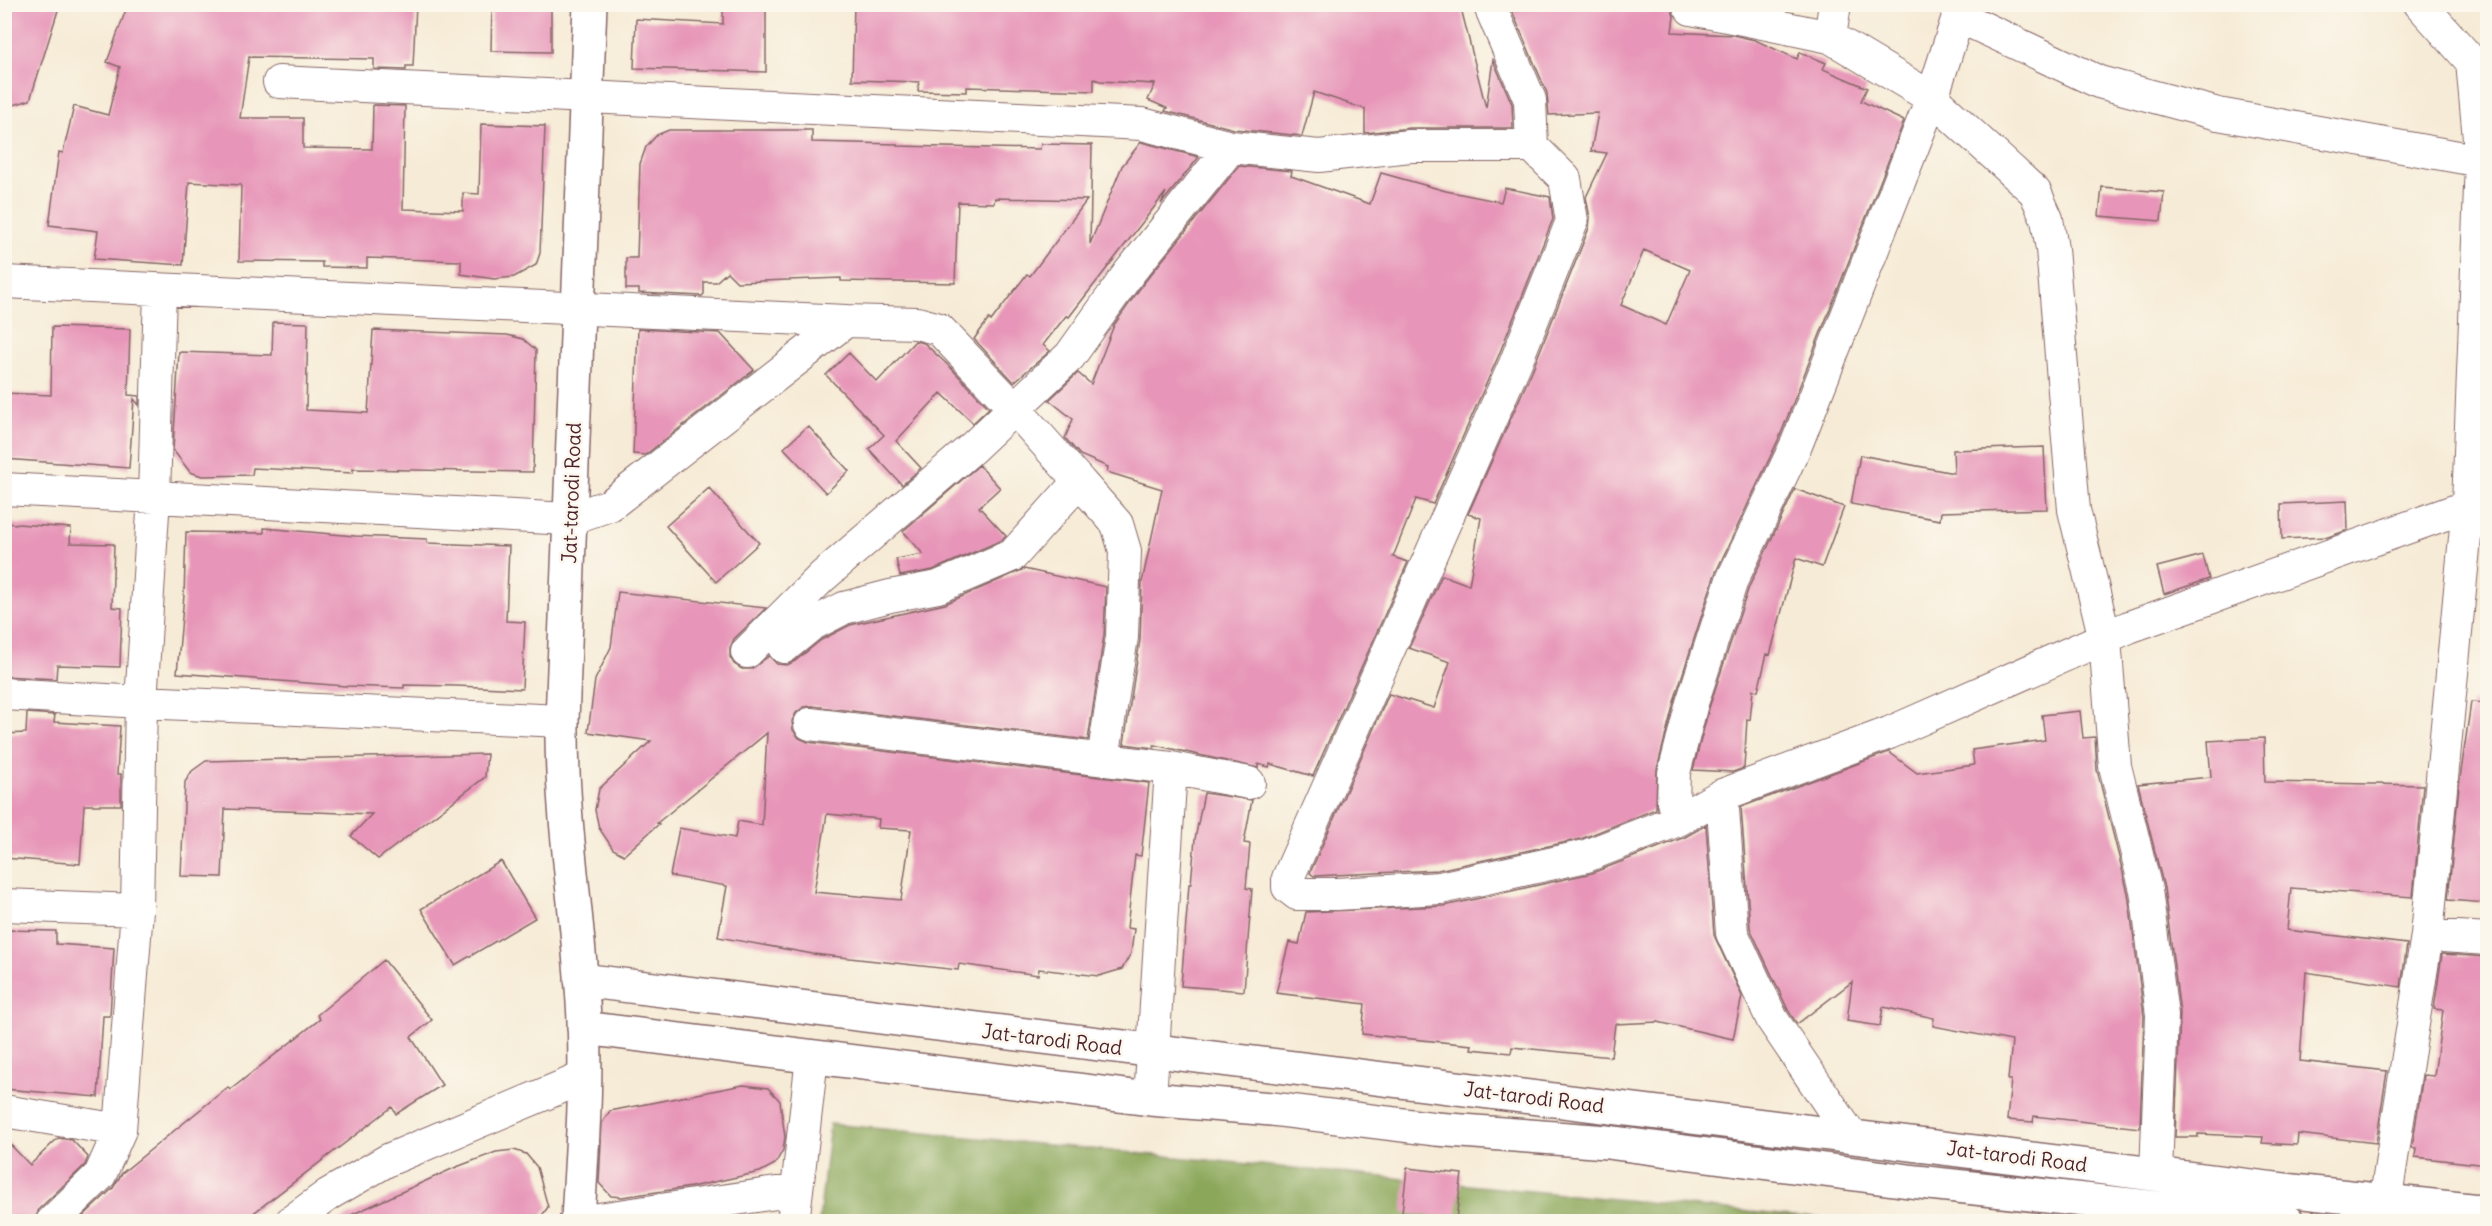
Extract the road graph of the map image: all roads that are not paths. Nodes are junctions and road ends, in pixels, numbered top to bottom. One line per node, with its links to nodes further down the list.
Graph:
1 (590, 4): 10 (street, Jat-tarodi Road)
2 (1489, 4): 12 (street)
3 (1689, 4): 7 (street)
4 (1835, 4): 8 (street)
5 (2420, 4): 14 (street)
6 (1960, 10): 11 (street); 14 (street)
7 (1754, 13): 8 (street)
8 (1830, 38): 11 (street)
9 (279, 82): 10 (street)
10 (586, 98): 13 (street); 18 (street, Jat-tarodi Road)
11 (1932, 98): 26 (street); 37 (street)
12 (1532, 146): 13 (street); 37 (street)
13 (1231, 147): 20 (street)
14 (2481, 161): 15 (street)
15 (2483, 214): 24 (street)
16 (4, 282): 17 (street)
17 (160, 290): 18 (street); 23 (street)
18 (579, 307): 19 (street); 25 (street, Jat-tarodi Road)
19 (846, 321): 20 (street); 25 (street)
20 (1015, 409): 21 (street); 28 (street)
21 (1079, 481): 27 (street); 33 (street)
22 (4, 489): 23 (street)
23 (154, 497): 25 (street); 30 (street)
24 (2478, 503): 26 (street); 40 (street)
25 (569, 519): 31 (street, Jat-tarodi Road)
26 (2105, 639): 36 (street); 50 (street)
27 (784, 647)
28 (747, 652)
29 (4, 694): 30 (street)
30 (141, 702): 31 (street); 39 (street)
31 (562, 721): 42 (street, Jat-tarodi Road)
32 (810, 724): 33 (street)
33 (1103, 759): 34 (street)
34 (1170, 768): 35 (street); 43 (street)
35 (1249, 783)
36 (1722, 795): 37 (street); 49 (street)
37 (1678, 820)
38 (4, 905): 39 (street)
39 (137, 910): 48 (street)
40 (2427, 935): 41 (street); 52 (street)
41 (2487, 939)
42 (583, 1004): 43 (street, Jat-tarodi Road); 44 (street); 45 (street)
43 (1154, 1051): 46 (street); 49 (street, Jat-tarodi Road)
44 (812, 1057): 46 (street); 51 (street)
45 (585, 1077): 55 (street); 56 (street)
46 (1150, 1099): 58 (street)
47 (4, 1111): 48 (street)
48 (120, 1130): 54 (street)
49 (1851, 1136): 50 (street, Jat-tarodi Road)
50 (2156, 1173): 52 (street, Jat-tarodi Road)
51 (797, 1190): 56 (street); 57 (street)
52 (2383, 1211): 53 (street, Jat-tarodi Road)
53 (2487, 1212)
54 (52, 1221)
55 (291, 1221)
56 (577, 1221)
57 (793, 1221)
58 (2288, 1221)

